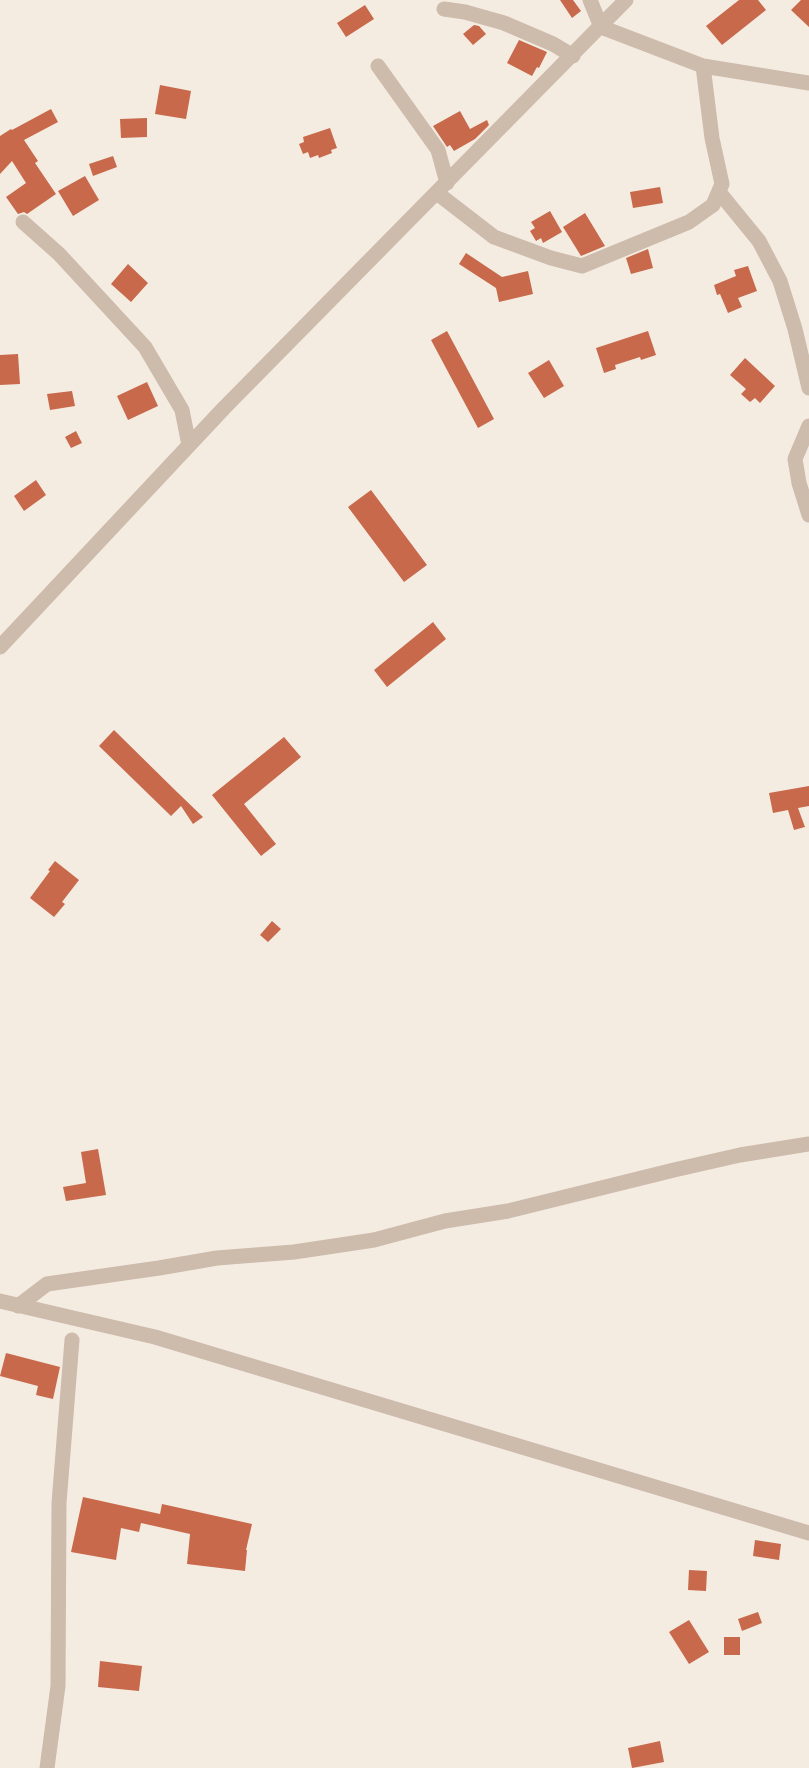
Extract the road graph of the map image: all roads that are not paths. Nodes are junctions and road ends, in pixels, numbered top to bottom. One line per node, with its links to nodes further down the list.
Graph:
1 (590, 0): 4 (street)
2 (626, 0): 4 (street)
3 (444, 9): 5 (street)
4 (601, 27): 5 (street); 7 (street)
5 (573, 56): 9 (street)
6 (378, 66): 9 (street)
7 (703, 66): 8 (street); 10 (street)
8 (809, 83)
9 (442, 188): 10 (street); 14 (street)
10 (719, 192): 12 (street)
11 (23, 222): 14 (street)
12 (809, 388)
13 (809, 426): 15 (street)
14 (189, 445): 16 (street)
15 (809, 514)
16 (0, 647)
17 (809, 1144): 19 (street)
18 (0, 1301): 19 (street)
19 (18, 1306): 21 (street)
20 (72, 1340): 22 (street)
21 (809, 1533)
22 (47, 1768)

